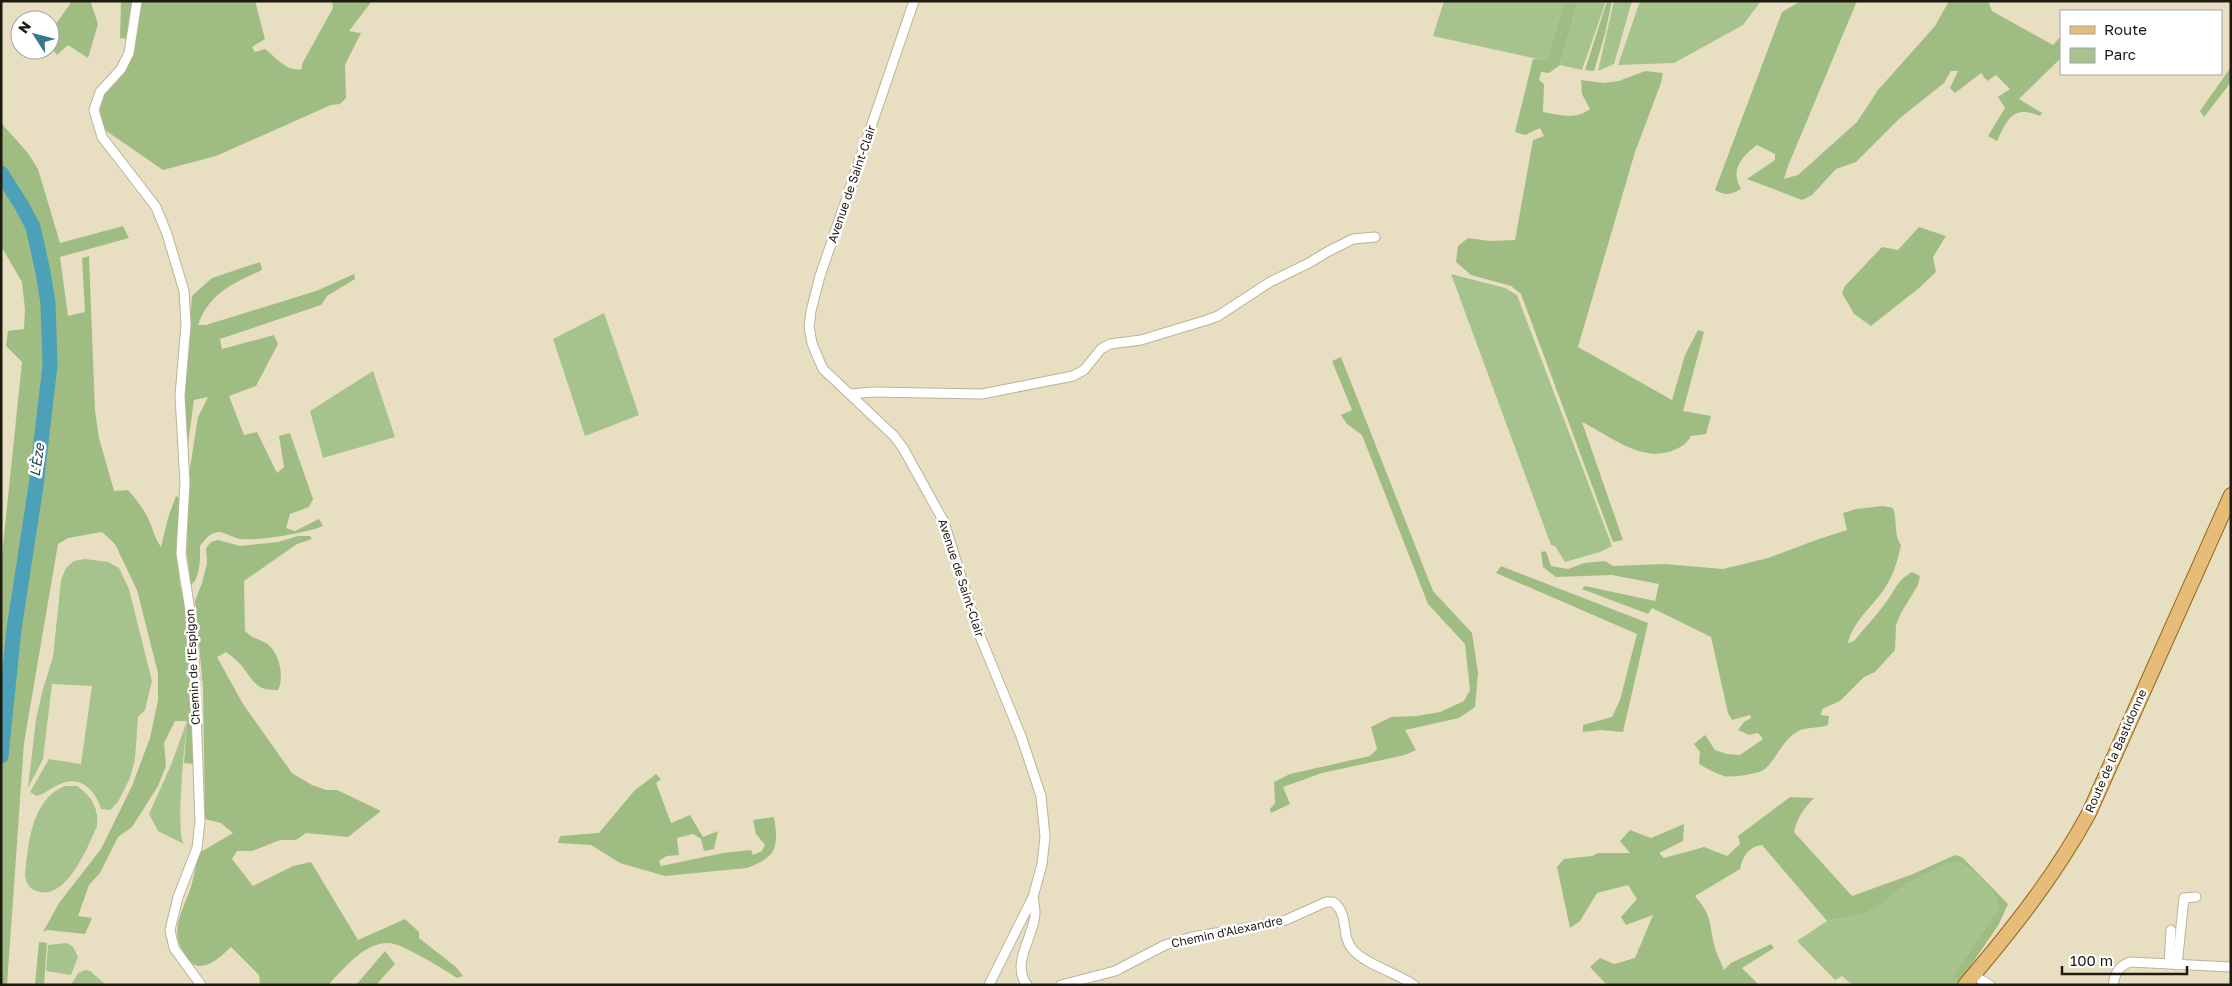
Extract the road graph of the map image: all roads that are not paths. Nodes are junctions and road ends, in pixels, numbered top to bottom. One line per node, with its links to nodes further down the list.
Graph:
1 (137, 1): 13 (street, Chemin de l'Espigon)
2 (914, 1): 4 (street, Avenue de Saint-Clair)
3 (1375, 237): 4 (street)
4 (851, 394): 6 (street, Avenue de Saint-Clair)
5 (2231, 495): 12 (main road, Route de la Bastidonne)
6 (1033, 897): 14 (street, Avenue de Saint-Clair); 15 (street)
7 (2180, 897): 10 (street)
8 (2196, 897): 10 (street)
9 (2171, 930): 10 (street)
10 (2173, 964): 11 (street); 19 (street)
11 (2231, 967)
12 (1969, 980): 18 (street)
13 (201, 985)
14 (988, 985)
15 (1027, 985)
16 (1061, 985): 17 (street, Chemin d'Alexandre)
17 (1414, 985)
18 (1990, 985)
19 (2114, 985)

